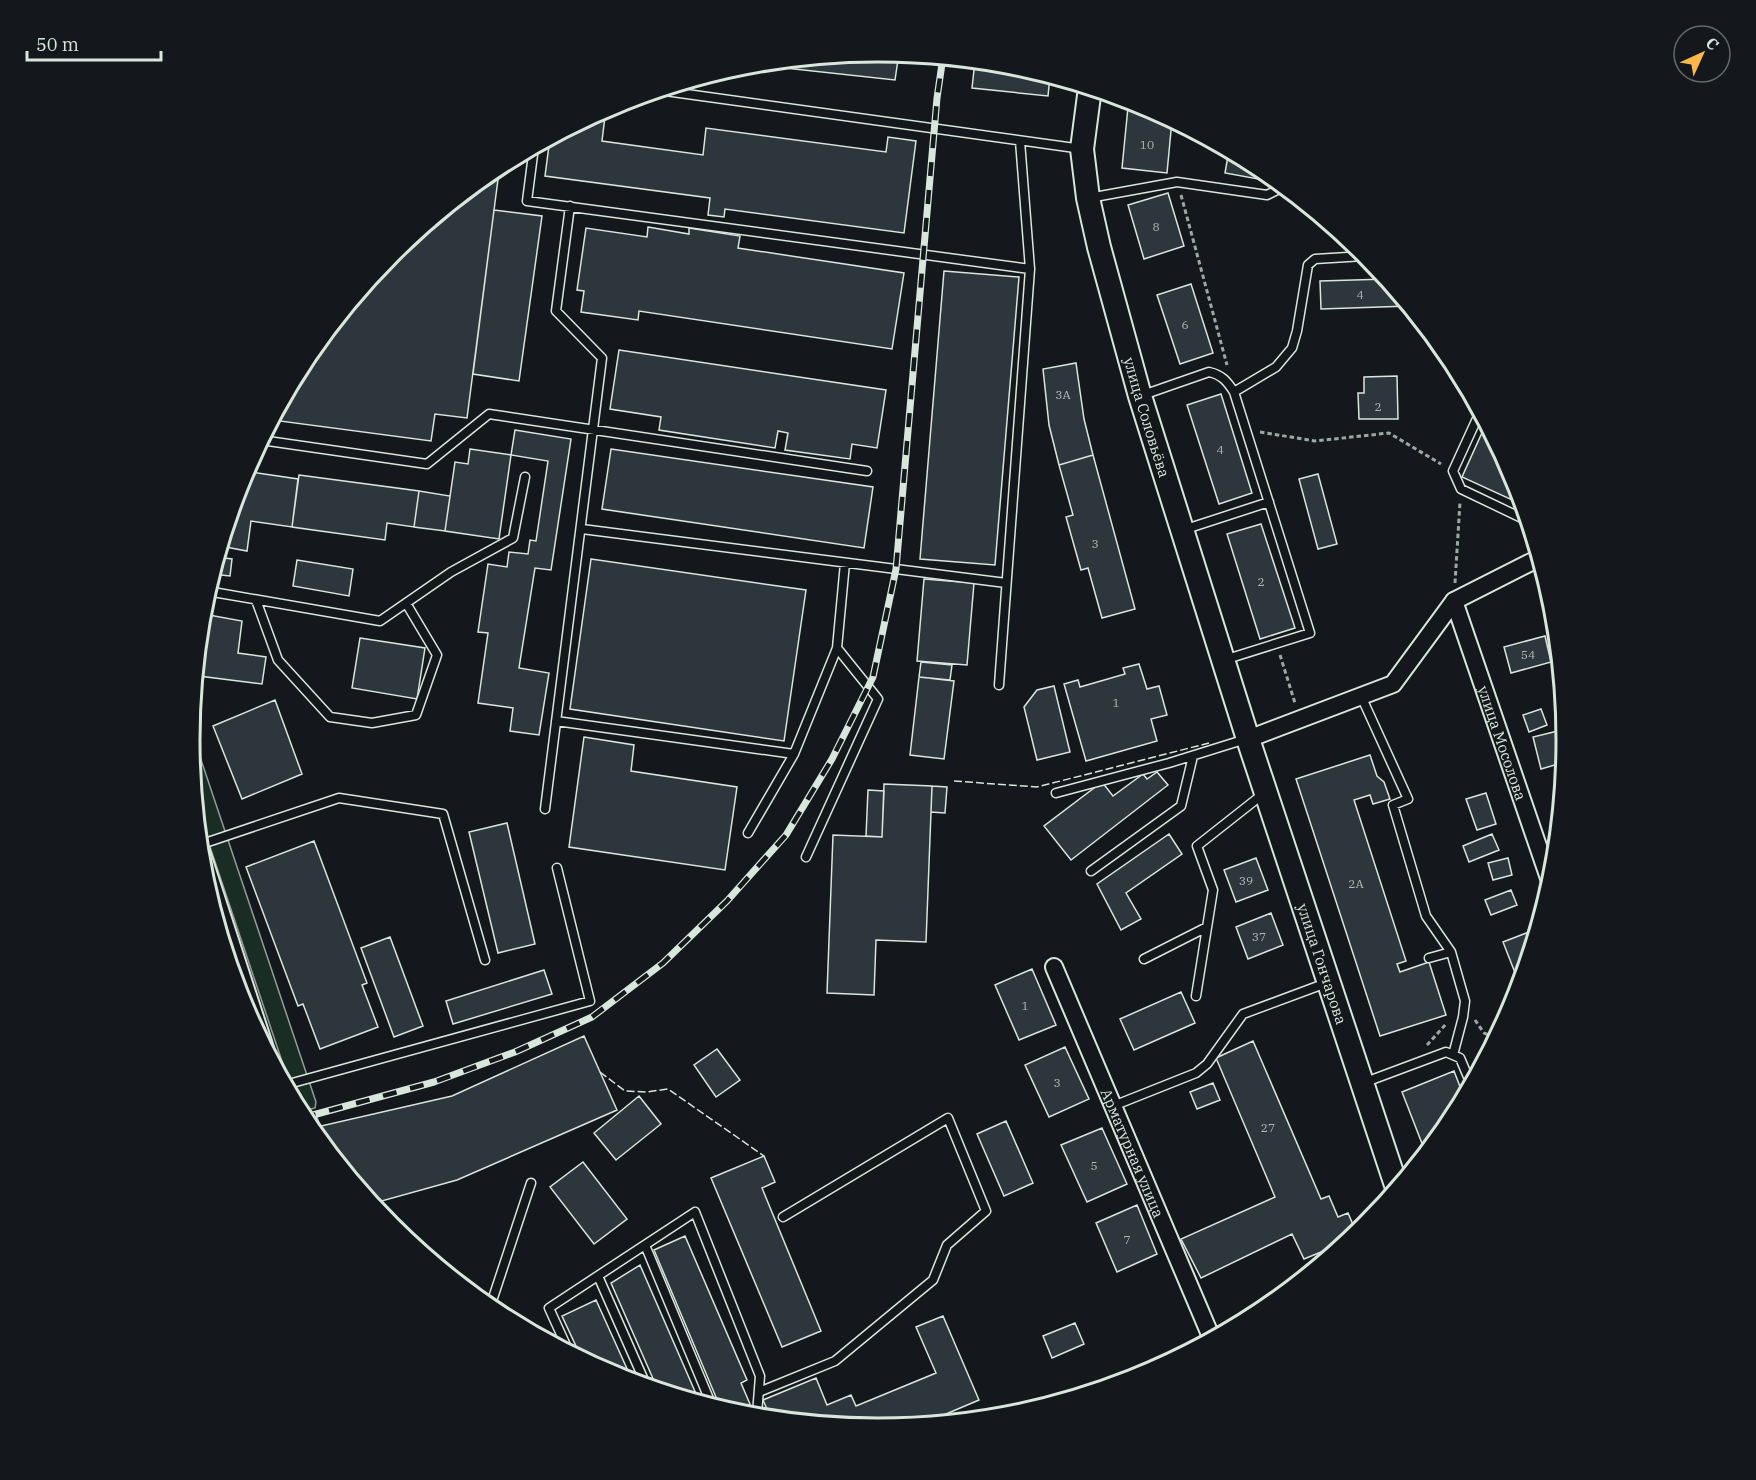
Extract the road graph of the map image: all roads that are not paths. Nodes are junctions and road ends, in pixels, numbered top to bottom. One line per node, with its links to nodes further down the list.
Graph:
1 (677, 93): 3 (lane)
2 (1089, 96): 4 (street, улица Соловьёва)
3 (1020, 141): 4 (lane); 10 (lane)
4 (1082, 149): 7 (street, улица Соловьёва)
5 (533, 156): 8 (lane)
6 (1275, 191): 7 (lane)
7 (1088, 198): 12 (street, улица Соловьёва)
8 (570, 207): 10 (lane); 14 (lane)
9 (1354, 257): 11 (lane)
10 (1030, 269): 24 (lane)
11 (1234, 392): 12 (lane); 18 (lane)
12 (1140, 396): 21 (street, улица Соловьёва)
13 (1476, 420): 19 (lane)
14 (593, 430): 15 (lane); 16 (lane); 20 (lane)
15 (269, 441)
16 (867, 471)
17 (525, 477): 28 (lane)
18 (1269, 502): 21 (lane); 30 (lane)
19 (1518, 516)
20 (582, 529): 23 (lane); 33 (lane)
21 (1182, 530): 30 (street, улица Соловьёва)
22 (1532, 561): 27 (street)
23 (845, 562): 24 (lane); 29 (lane)
24 (1006, 583): 31 (lane)
25 (216, 593): 26 (lane)
26 (256, 600): 28 (lane); 28 (lane)
27 (1454, 601): 32 (street); 43 (street, улица Мосолова)
28 (406, 603)
29 (837, 648): 35 (lane); 42 (lane)
30 (1224, 660): 34 (street, улица Соловьёва)
31 (999, 685)
32 (1361, 696): 34 (street); 47 (lane)
33 (556, 721): 35 (lane); 39 (lane)
34 (1248, 739): 36 (lane); 37 (street, улица Гончарова)
35 (794, 754): 40 (lane)
36 (1193, 756): 38 (lane); 45 (lane)
37 (1266, 792): 46 (lane); 52 (street, улица Гончарова)
38 (1056, 793)
39 (545, 809)
40 (748, 834)
41 (209, 852): 50 (lane)
42 (806, 857)
43 (1544, 865)
44 (557, 868): 56 (lane)
45 (1091, 872)
46 (1207, 927): 49 (lane); 53 (lane)
47 (1451, 952): 48 (lane); 54 (lane)
48 (1429, 958)
49 (1144, 959)
50 (485, 960)
51 (1054, 967): 58 (street, Арматурная улица)
52 (1329, 982): 57 (street, улица Гончарова); 58 (lane)
53 (1196, 996)
54 (1453, 1055): 55 (lane); 57 (lane)
55 (1468, 1075)
56 (292, 1083)
57 (1363, 1083): 59 (street, улица Гончарова)
58 (1113, 1106): 65 (street, Арматурная улица)
59 (1394, 1179)
60 (531, 1183): 64 (lane)
61 (783, 1217): 68 (lane)
62 (645, 1245): 63 (lane); 68 (lane); 69 (lane)
63 (598, 1276): 66 (lane); 67 (lane)
64 (494, 1299)
65 (1209, 1332)
66 (564, 1342)
67 (642, 1376)
68 (759, 1392): 70 (lane)
69 (708, 1396)
70 (758, 1407)

